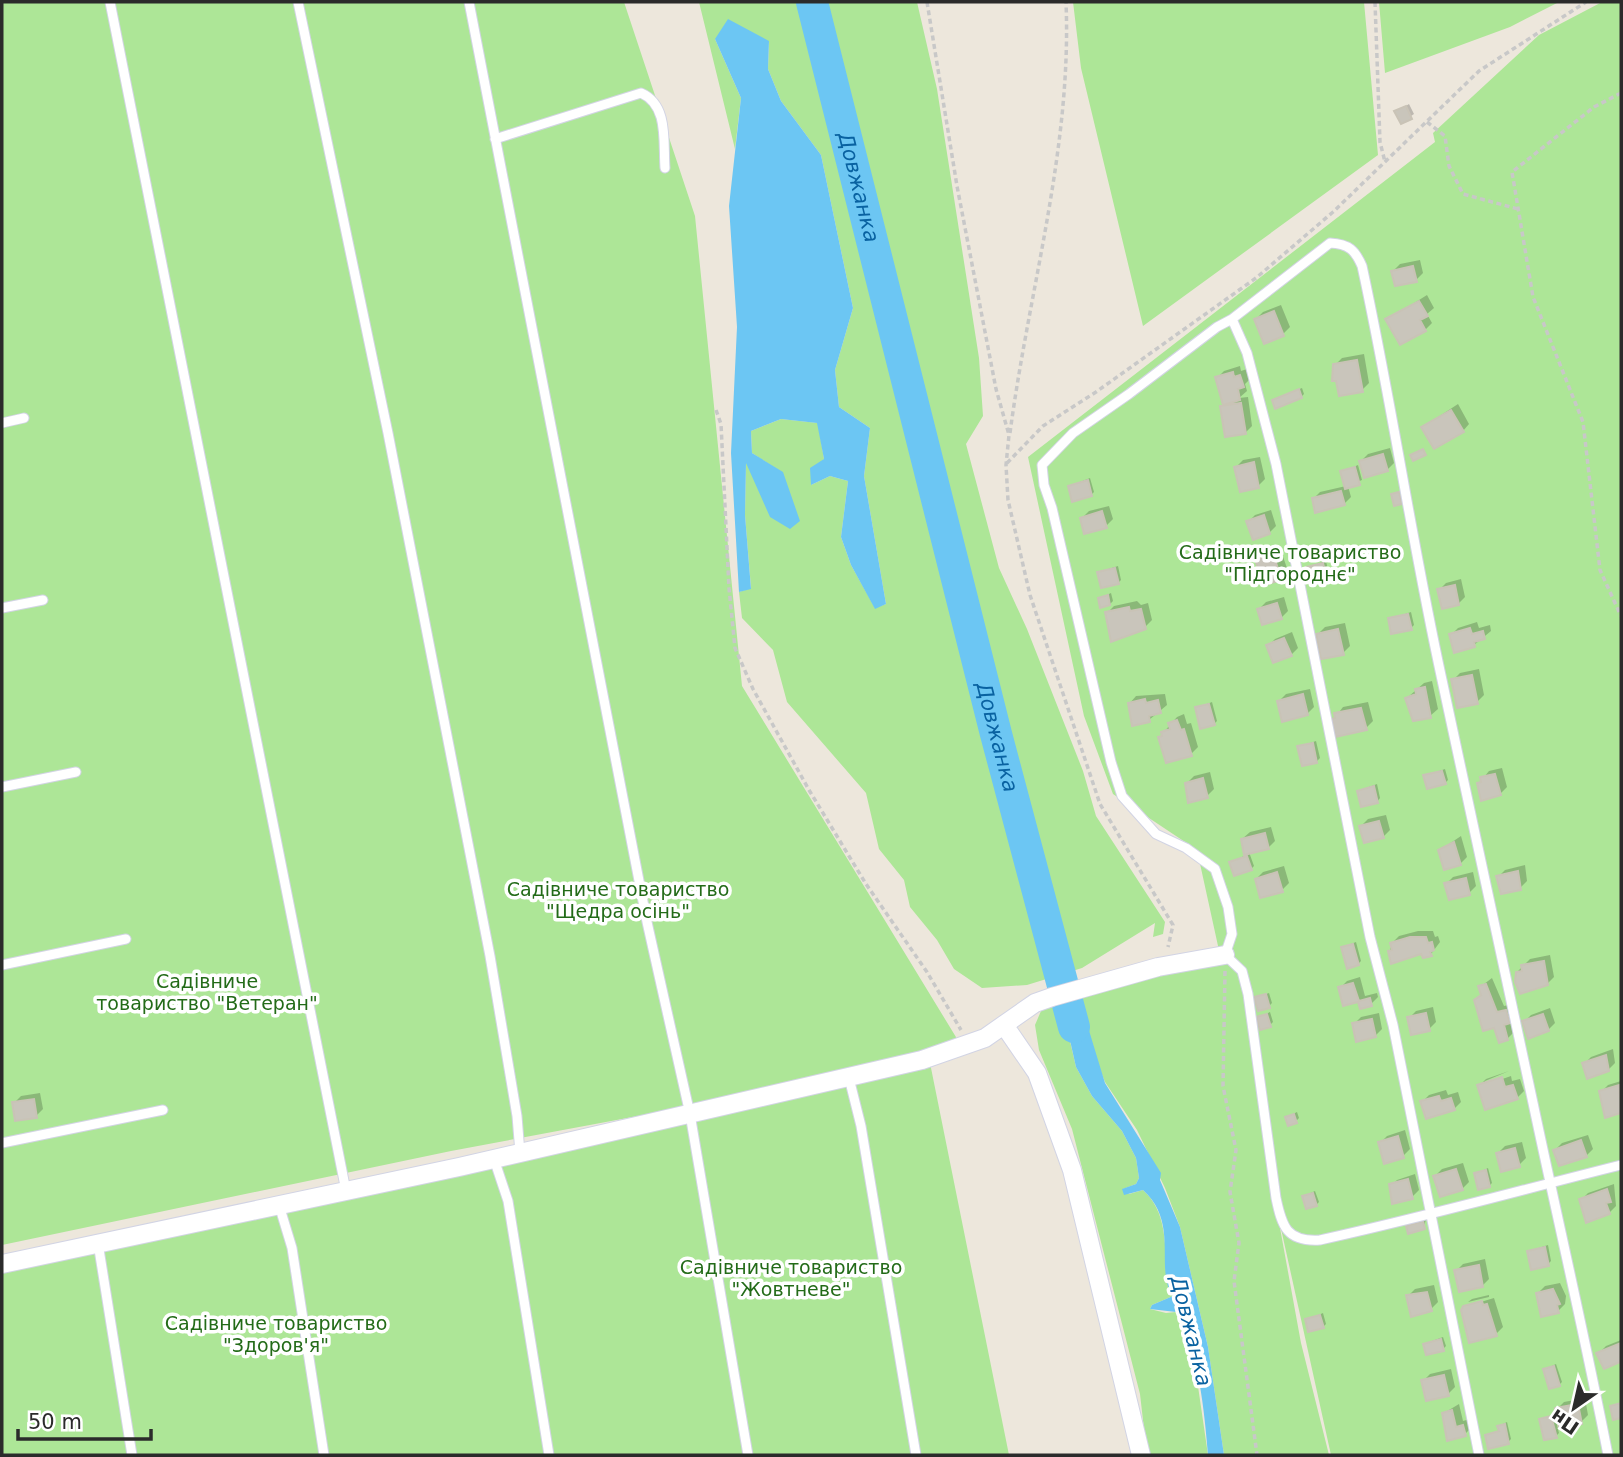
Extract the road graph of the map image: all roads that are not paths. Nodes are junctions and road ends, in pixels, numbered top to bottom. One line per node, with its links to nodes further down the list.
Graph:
1 (110, 2): 25 (lane)
2 (298, 2): 21 (lane)
3 (469, 2): 4 (lane)
4 (495, 139): 5 (lane); 19 (lane)
5 (665, 168)
6 (1232, 319): 14 (lane); 24 (lane); 27 (lane)
7 (24, 418): 8 (lane)
8 (2, 423)
9 (43, 600): 10 (lane)
10 (2, 608)
11 (76, 772): 12 (lane)
12 (2, 787)
13 (125, 939): 15 (lane)
14 (1225, 955): 16 (street); 27 (lane)
15 (2, 965)
16 (1004, 1025): 17 (street); 35 (street)
17 (849, 1078): 19 (street); 34 (lane)
18 (163, 1110): 20 (lane)
19 (690, 1114): 21 (street); 33 (lane)
20 (2, 1143)
21 (520, 1153): 22 (street)
22 (494, 1158): 25 (street); 32 (lane)
23 (1621, 1165): 24 (lane)
24 (1551, 1183): 27 (lane); 37 (lane)
25 (346, 1191): 26 (street)
26 (279, 1205): 28 (street); 31 (lane)
27 (1432, 1212): 36 (lane)
28 (97, 1243): 29 (street); 30 (lane)
29 (2, 1264)
30 (132, 1455)
31 (324, 1455)
32 (549, 1455)
33 (748, 1455)
34 (916, 1455)
35 (1141, 1455)
36 (1479, 1455)
37 (1608, 1455)

